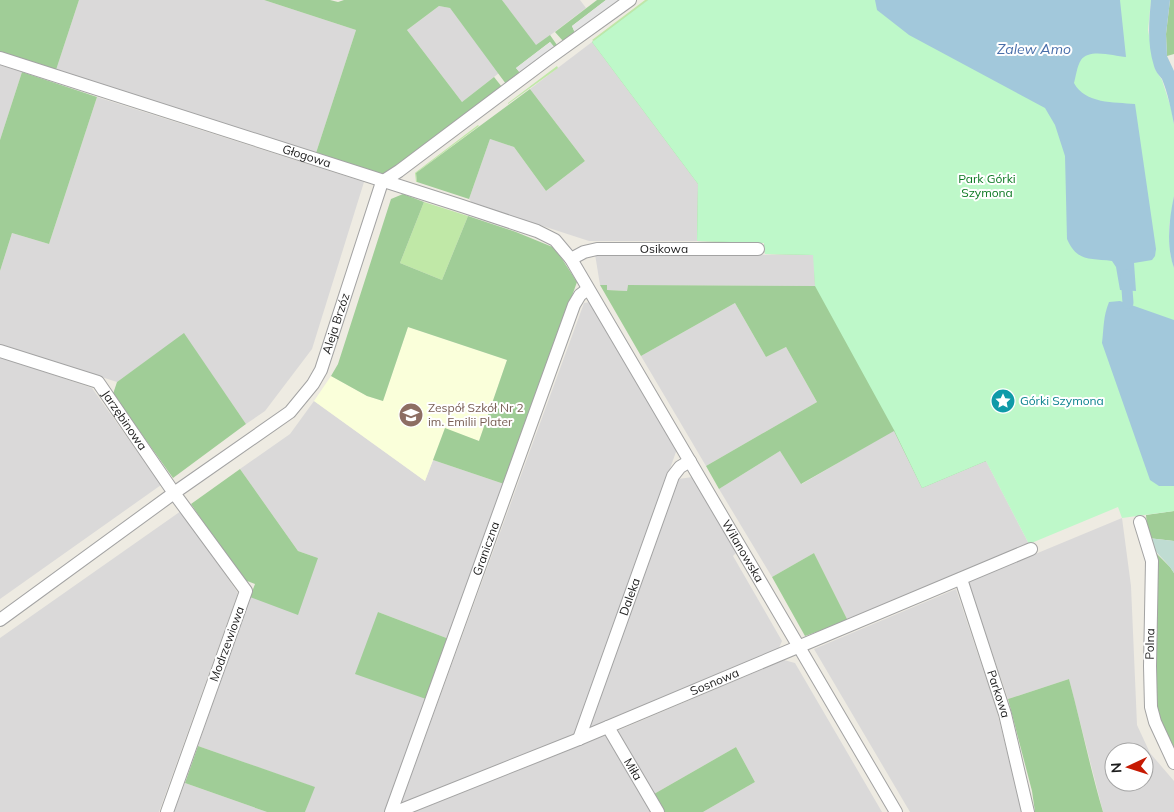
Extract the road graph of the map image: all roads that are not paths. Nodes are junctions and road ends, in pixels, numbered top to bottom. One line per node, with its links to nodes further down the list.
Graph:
1 (630, 0): 3 (street)
2 (0, 58): 3 (street, Głogowa)
3 (382, 182): 5 (street, Głogowa); 9 (street, Aleja Brzóz)
4 (758, 249): 5 (street, Osikowa)
5 (572, 259): 6 (street, Głogowa)
6 (588, 289): 8 (street, Wilanowska); 19 (street, Graniczna)
7 (0, 351): 9 (street, Jarzębinowa)
8 (690, 461): 14 (street, Wilanowska); 16 (street, Daleka)
9 (174, 493): 13 (street, Aleja Brzóz); 18 (street, Modrzewiowa)
10 (1140, 522): 17 (street, Polna)
11 (1031, 549): 12 (street, Sosnowa)
12 (961, 579): 14 (street, Sosnowa); 23 (street, Parkowa)
13 (0, 620)
14 (800, 647): 15 (street, Sosnowa); 22 (street, Wilanowska)
15 (608, 727): 16 (street, Sosnowa); 21 (street, Miła)
16 (579, 739): 20 (street, Sosnowa)
17 (1174, 763)
18 (167, 812)
19 (392, 812)
20 (396, 812)
21 (658, 812)
22 (896, 812)
23 (1028, 812)

